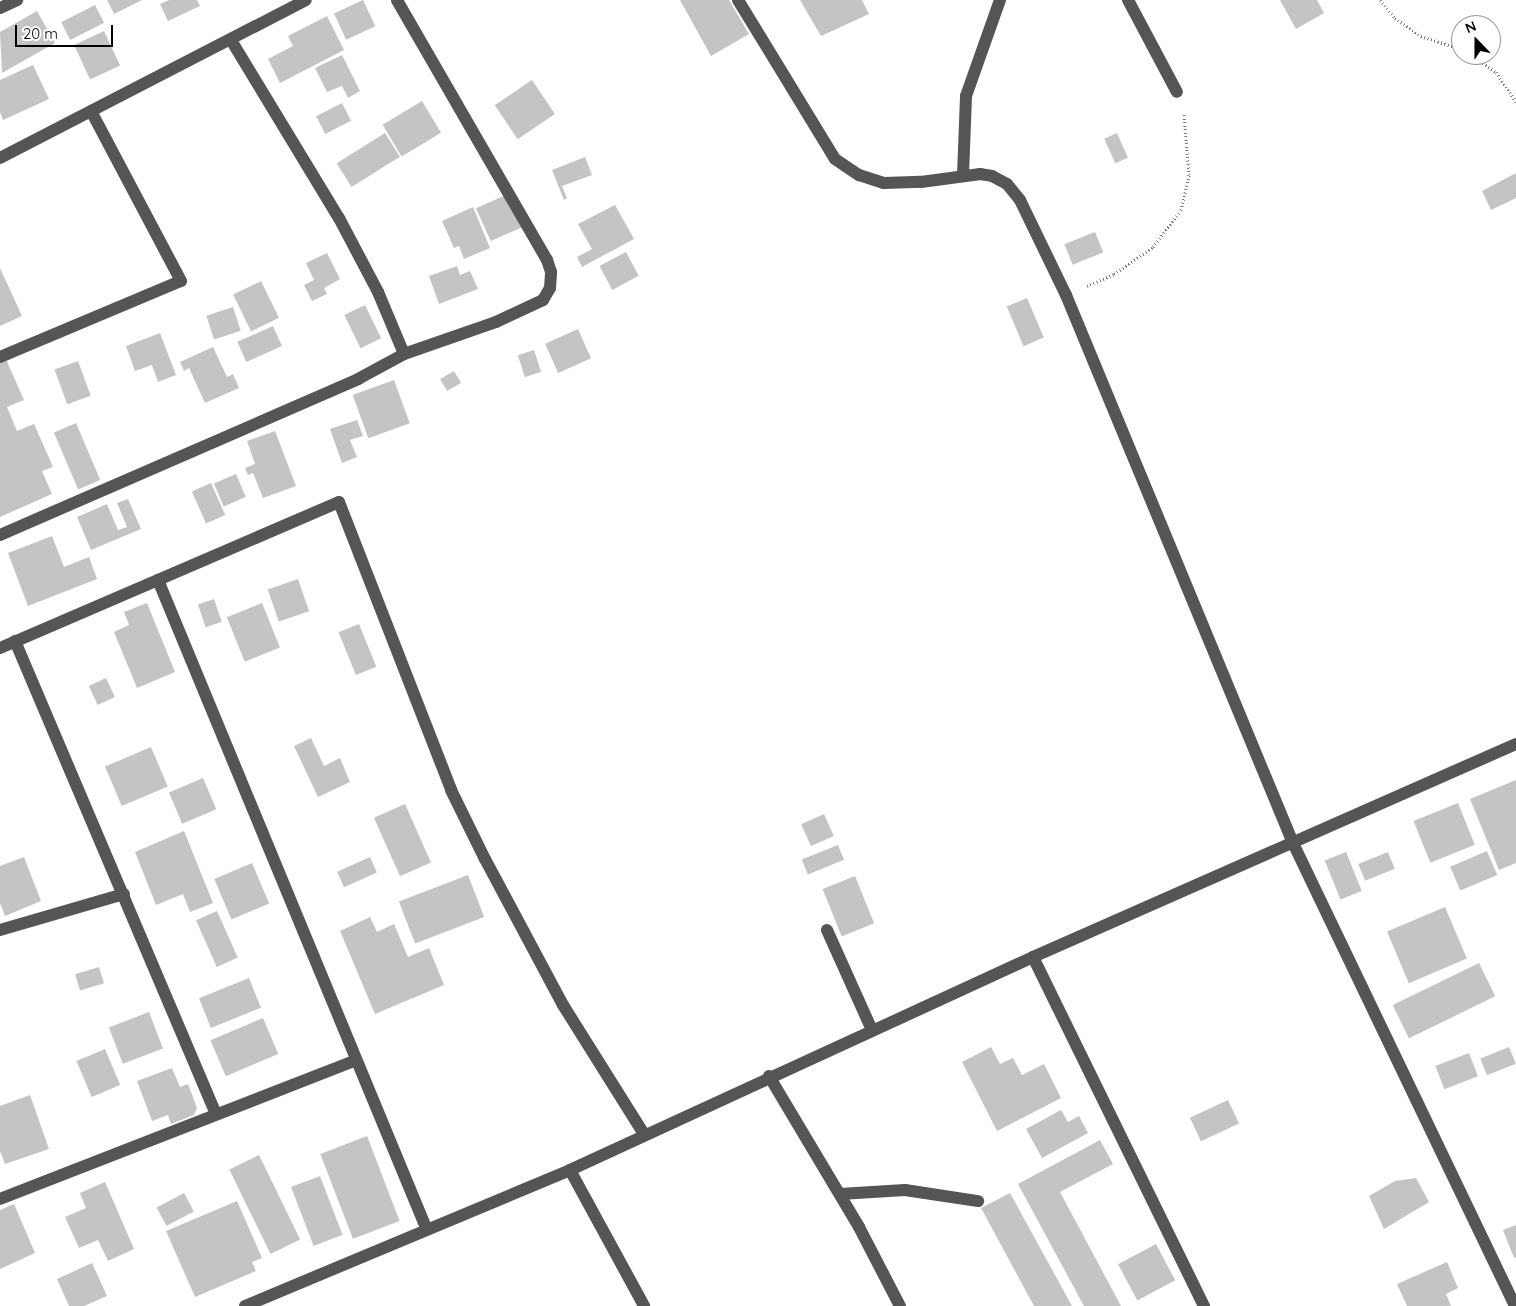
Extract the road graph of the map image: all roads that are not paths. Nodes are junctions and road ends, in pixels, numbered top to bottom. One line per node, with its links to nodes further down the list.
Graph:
1 (17, 0): 7 (street)
2 (306, 0): 8 (street)
3 (397, 0): 13 (street)
4 (738, 0): 12 (street)
5 (1000, 0): 12 (street)
6 (1128, 0): 9 (street)
7 (0, 8)
8 (231, 40): 10 (street); 13 (street)
9 (1178, 92)
10 (91, 111): 11 (street); 14 (street)
11 (0, 158)
12 (963, 175): 20 (street)
13 (404, 354): 15 (street)
14 (0, 357)
15 (0, 535)
16 (158, 580): 17 (street); 26 (street); 29 (street)
17 (15, 640): 18 (street); 21 (street)
18 (0, 648)
19 (1516, 744): 20 (street)
20 (1293, 843): 24 (street); 39 (street)
21 (124, 894): 22 (street); 28 (street)
22 (0, 930)
23 (827, 930): 25 (street)
24 (1033, 957): 25 (street); 38 (street)
25 (872, 1030): 27 (street)
26 (356, 1060): 28 (street); 34 (street)
27 (769, 1076): 29 (street); 31 (street)
28 (216, 1114): 32 (street)
29 (644, 1134): 30 (street)
30 (570, 1170): 34 (street); 36 (street)
31 (840, 1194): 33 (street); 37 (street)
32 (0, 1199)
33 (978, 1201)
34 (427, 1230): 35 (street)
35 (244, 1306)
36 (644, 1306)
37 (900, 1306)
38 (1204, 1306)
39 (1515, 1306)

